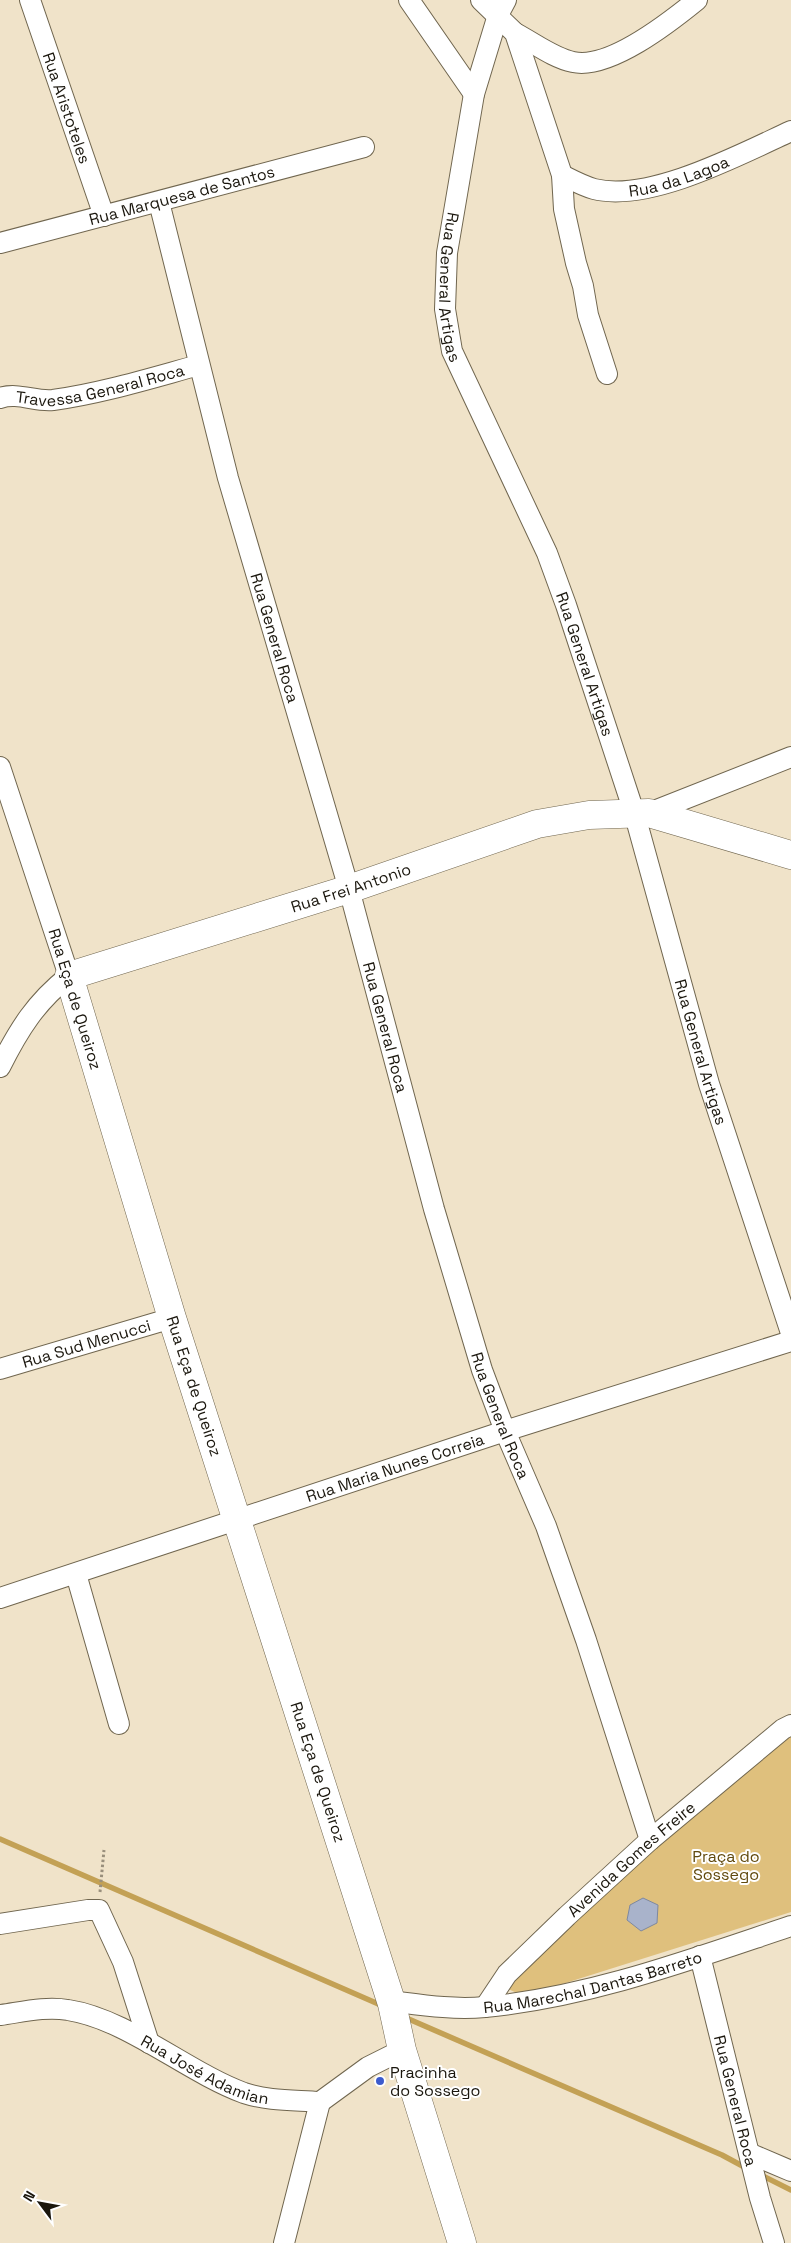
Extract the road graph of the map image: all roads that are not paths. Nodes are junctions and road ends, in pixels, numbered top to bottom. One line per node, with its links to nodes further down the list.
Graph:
1 (30, 0): 12 (street, Rua Aristoteles)
2 (408, 0): 7 (street)
3 (481, 0): 5 (street)
4 (697, 0): 6 (street)
5 (502, 8): 6 (street); 7 (street, Rua General Artigas)
6 (515, 32): 10 (street)
7 (474, 94): 19 (street, Rua General Artigas)
8 (791, 131): 10 (street, Rua da Lagoa)
9 (364, 147): 11 (street, Rua Marquesa de Santos)
10 (562, 176): 15 (street)
11 (159, 202): 12 (street, Rua Marquesa de Santos); 14 (street, Rua General Roca)
12 (104, 216): 13 (street, Rua Marquesa de Santos)
13 (0, 243)
14 (199, 365): 16 (street, Travessa General Roca); 21 (street, Rua General Roca)
15 (608, 374)
16 (0, 398)
17 (791, 757): 19 (street, Rua Frei Antonio)
18 (0, 767): 22 (street, Rua Eça de Queiroz)
19 (641, 812): 20 (street); 21 (street, Rua Frei Antonio); 25 (street, Rua General Artigas)
20 (791, 855)
21 (349, 890): 22 (street, Rua Frei Antonio); 28 (street, Rua General Roca)
22 (69, 976): 23 (street); 24 (street, Rua Eça de Queiroz)
23 (0, 1067)
24 (172, 1318): 27 (street, Rua Sud Menucci); 29 (street, Rua Eça de Queiroz)
25 (791, 1333)
26 (791, 1341): 28 (street, Rua Maria Nunes Correia)
27 (0, 1369)
28 (504, 1431): 29 (street, Rua Maria Nunes Correia); 34 (street, Rua General Roca)
29 (238, 1520): 30 (street, Rua Maria Nunes Correia); 40 (street, Rua Eça de Queiroz)
30 (76, 1574): 31 (street, Rua Maria Nunes Correia); 32 (street)
31 (0, 1598)
32 (119, 1724)
33 (791, 1725): 34 (street, Avenida Gomes Freire)
34 (650, 1840): 38 (street, Avenida Gomes Freire)
35 (0, 1924): 41 (street)
36 (791, 1926): 37 (street, Rua Marechal Dantas Barreto)
37 (700, 1956): 38 (street, Rua Marechal Dantas Barreto); 43 (street, Rua General Roca)
38 (485, 2007): 40 (street, Rua Marechal Dantas Barreto)
39 (0, 2015): 41 (street, Rua José Adamian)
40 (396, 2021): 42 (street); 46 (street, Rua Eça de Queiroz)
41 (149, 2043): 42 (street, Rua José Adamian)
42 (320, 2102): 45 (street)
43 (751, 2158): 44 (street); 47 (street, Rua General Roca)
44 (791, 2171)
45 (284, 2243)
46 (462, 2243)
47 (774, 2243)

